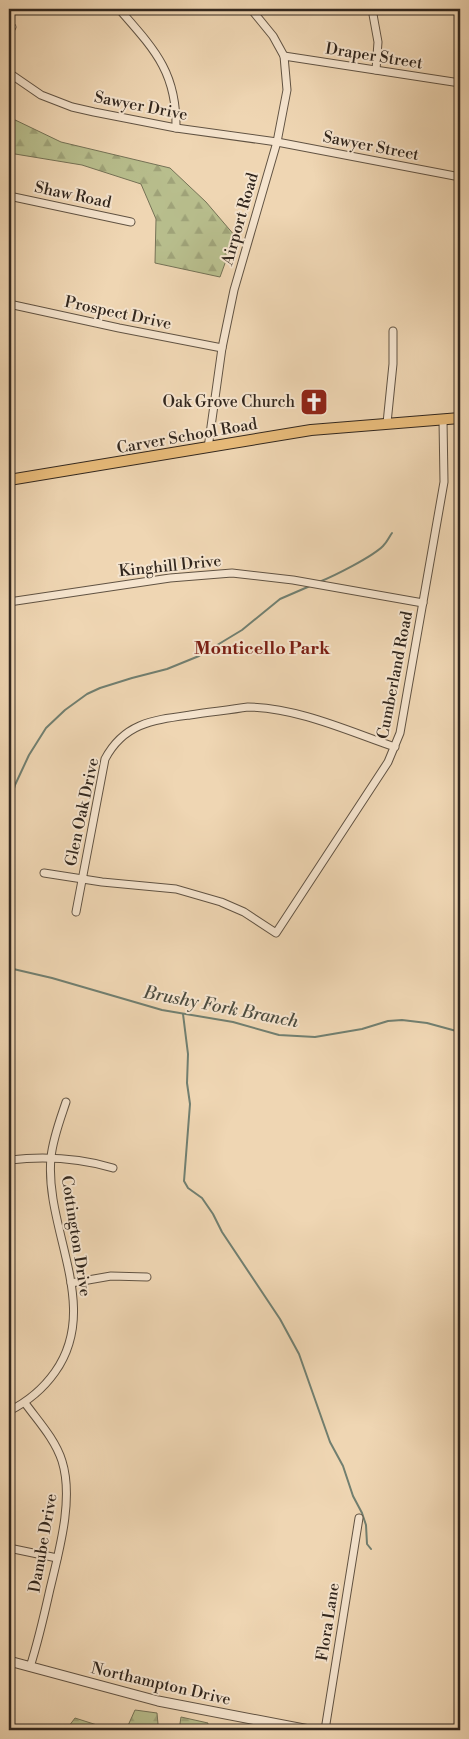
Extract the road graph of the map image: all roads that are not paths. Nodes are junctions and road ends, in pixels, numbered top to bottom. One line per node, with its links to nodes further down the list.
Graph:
1 (119, 9): 8 (street)
2 (251, 9): 4 (street, Airport Road)
3 (372, 9): 5 (street)
4 (284, 56): 5 (street, Draper Street); 9 (street, Airport Road)
5 (376, 70): 7 (street, Draper Street)
6 (9, 73): 8 (street, Sawyer Drive)
7 (460, 83)
8 (176, 128): 9 (street, Sawyer Drive)
9 (277, 142): 10 (street, Sawyer Street); 15 (street, Airport Road)
10 (460, 177)
11 (9, 196): 12 (street, Shaw Road)
12 (132, 222)
13 (9, 304): 15 (street, Prospect Drive)
14 (393, 331): 18 (street)
15 (222, 348): 19 (street, Airport Road)
16 (460, 418): 17 (main road, Carver School Road)
17 (443, 420): 18 (main road, Carver School Road); 22 (street, Cumberland Road)
18 (386, 423): 19 (main road, Carver School Road)
19 (208, 448): 20 (main road, Carver School Road)
20 (9, 480)
21 (9, 602): 22 (street, Kinghill Drive)
22 (423, 603): 23 (street, Cumberland Road)
23 (395, 747): 25 (street, Cumberland Road); 25 (street, Glen Oak Drive)
24 (44, 873): 25 (street)
25 (81, 880): 26 (street, Glen Oak Drive)
26 (76, 912)
27 (66, 1102): 28 (street, Cottington Drive)
28 (51, 1158): 29 (street); 30 (street); 32 (street, Cottington Drive)
29 (10, 1160)
30 (113, 1168)
31 (146, 1277): 32 (street)
32 (71, 1283): 33 (street, Cottington Drive)
33 (25, 1403): 34 (street, Cottington Drive); 37 (street, Danube Drive)
34 (9, 1411)
35 (359, 1518): 41 (street, Flora Lane)
36 (9, 1548): 37 (street)
37 (57, 1558): 39 (street, Danube Drive)
38 (9, 1661): 39 (street, Northampton Drive)
39 (30, 1667): 40 (street, Northampton Drive)
40 (308, 1730)
41 (325, 1730)

